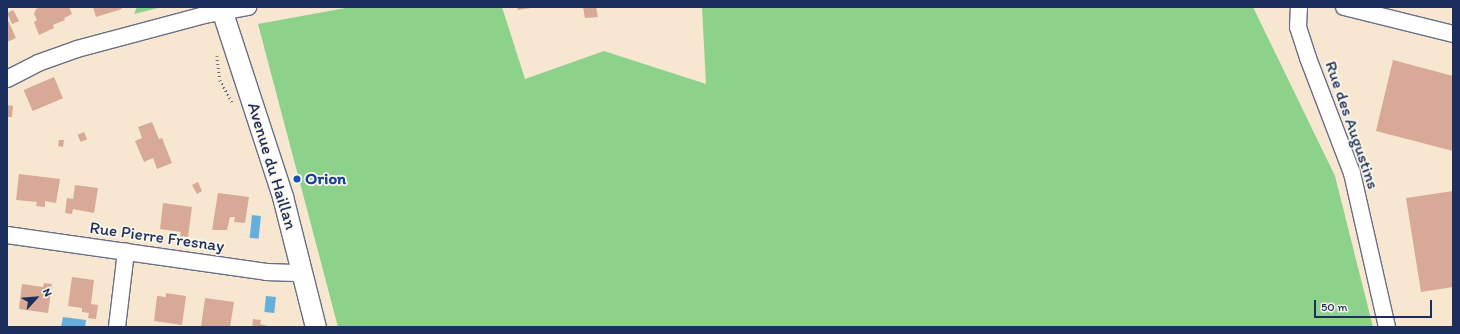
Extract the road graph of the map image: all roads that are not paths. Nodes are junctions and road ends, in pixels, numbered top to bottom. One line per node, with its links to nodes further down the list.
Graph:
1 (248, 7): 5 (street)
2 (1299, 7): 13 (street, Rue des Augustins)
3 (1344, 7): 4 (street)
4 (1360, 9): 6 (street)
5 (222, 10): 7 (street); 10 (street, Avenue du Haillan)
6 (1453, 34)
7 (7, 79)
8 (7, 235): 9 (street, Rue Pierre Fresnay)
9 (126, 252): 10 (street, Rue Pierre Fresnay); 11 (street)
10 (302, 273): 12 (street, Avenue du Haillan)
11 (117, 327)
12 (316, 327)
13 (1387, 327)

